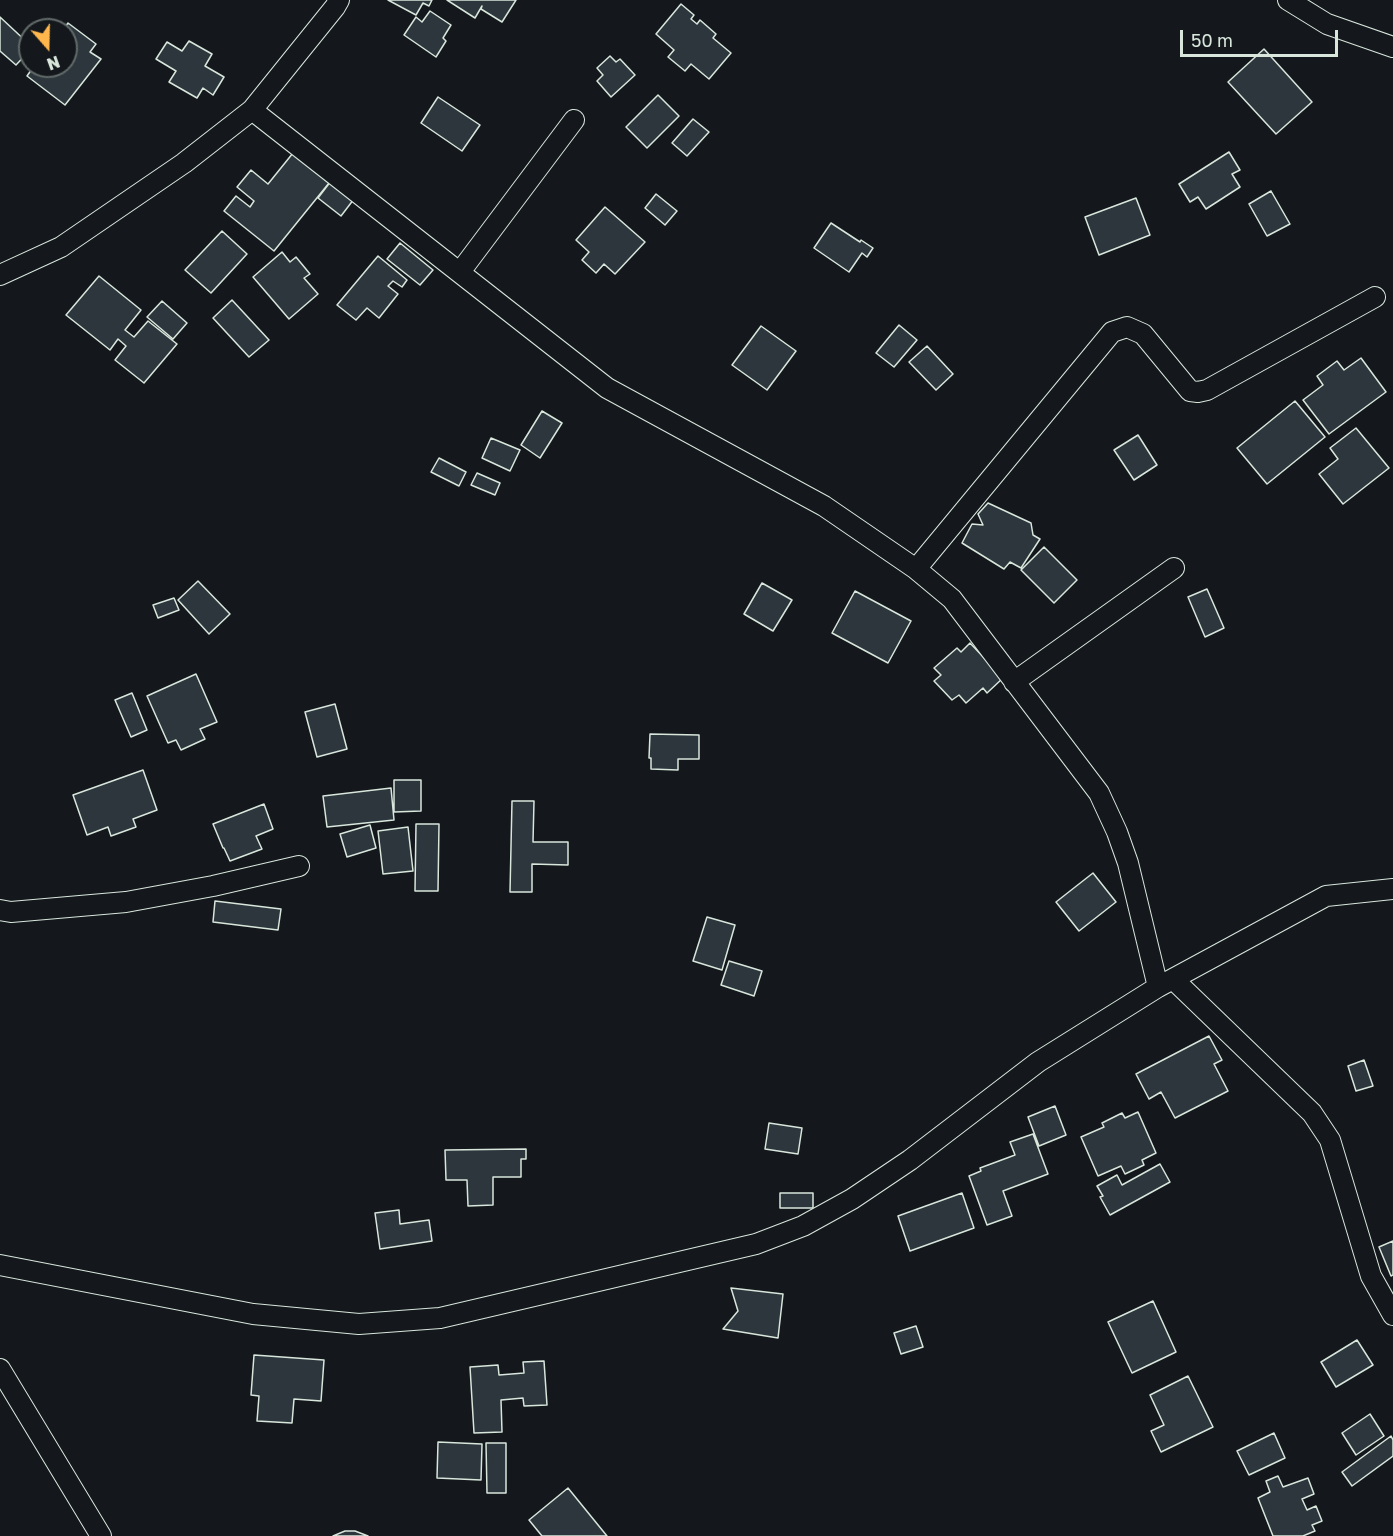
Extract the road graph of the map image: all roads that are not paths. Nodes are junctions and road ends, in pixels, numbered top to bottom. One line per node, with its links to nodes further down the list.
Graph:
1 (339, 0): 4 (street)
2 (1288, 0): 3 (street)
3 (1393, 47)
4 (252, 110): 6 (street); 7 (street)
5 (574, 120): 6 (street)
6 (460, 272): 10 (street)
7 (0, 275)
8 (1375, 297): 10 (street)
9 (1174, 568): 11 (street)
10 (916, 570): 11 (street)
11 (1014, 682): 15 (street)
12 (299, 866): 14 (street)
13 (1393, 889): 15 (street)
14 (0, 910)
15 (1165, 983): 16 (street); 17 (street)
16 (0, 1265)
17 (1393, 1315)
18 (0, 1369): 19 (street)
19 (101, 1536)

